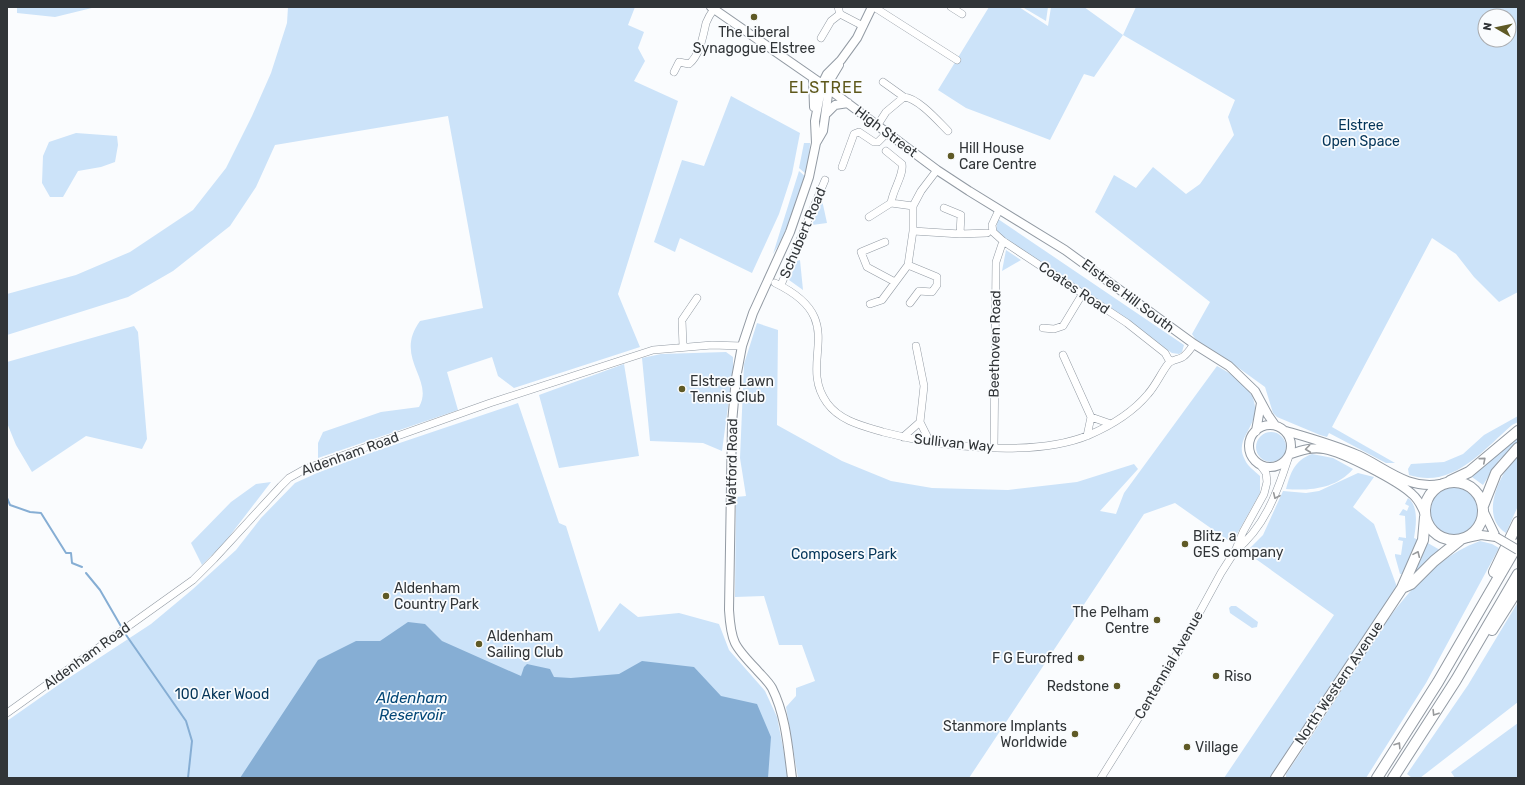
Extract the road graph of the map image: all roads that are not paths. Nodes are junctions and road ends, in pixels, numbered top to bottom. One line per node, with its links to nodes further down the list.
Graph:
1 (873, 7): 6 (main road); 9 (street)
2 (712, 8): 10 (street); 11 (main road, High Street)
3 (954, 8): 5 (street)
4 (839, 11): 6 (street); 7 (street)
5 (962, 14)
6 (863, 26): 8 (main road)
7 (821, 38)
8 (841, 60): 13 (main road); 14 (main road, Watford Road)
9 (957, 60)
10 (674, 72)
11 (813, 78): 13 (main road, High Street); 18 (main road)
12 (883, 82): 15 (street)
13 (822, 84): 14 (main road, High Street); 18 (main road, Watford Road)
14 (830, 90): 16 (main road, High Street); 17 (main road, Watford Road)
15 (907, 97): 19 (street); 20 (street)
16 (848, 103): 17 (main road); 19 (main road, High Street)
17 (827, 113): 22 (main road, Watford Road)
18 (816, 122): 22 (main road, Watford Road)
19 (877, 126): 21 (main road, High Street)
20 (948, 131)
21 (886, 134): 24 (street); 25 (main road, High Street)
22 (816, 143): 48 (main road, Watford Road)
23 (886, 151): 28 (street)
24 (842, 167)
25 (937, 170): 27 (main road, High Street); 29 (street)
26 (825, 180): 40 (street, Schubert Road)
27 (983, 200): 31 (main road, Elstree Hill South)
28 (891, 203): 29 (street); 32 (street)
29 (913, 206): 33 (street)
30 (944, 208): 35 (street)
31 (999, 210): 36 (street, Coates Road); 46 (main road, Elstree Hill South)
32 (869, 217)
33 (913, 231): 35 (street); 38 (street)
34 (987, 233): 35 (street)
35 (960, 234)
36 (1003, 241): 41 (street, Coates Road); 63 (street, Beethoven Road)
37 (885, 242): 39 (street)
38 (908, 265): 39 (street); 43 (street)
39 (895, 282): 44 (street)
40 (778, 284): 61 (street, Sullivan Way)
41 (1083, 293): 45 (street); 51 (street, Coates Road)
42 (697, 298): 47 (street)
43 (910, 303)
44 (870, 304)
45 (1043, 328)
46 (1194, 344): 51 (street, Sullivan Way); 52 (main road, Elstree Hill South)
47 (684, 346): 48 (street, Aldenham Road); 82 (street, Aldenham Road)
48 (742, 346): 83 (main road, Watford Road)
49 (916, 346): 54 (street)
50 (1063, 355): 53 (street)
51 (1170, 362): 55 (street, Sullivan Way)
52 (1261, 403): 56 (main road, Elstree Hill South); 57 (main road)
53 (1092, 417): 55 (street); 60 (street)
54 (920, 422): 61 (street); 62 (street)
55 (1111, 424): 60 (street, Sullivan Way)
56 (1275, 425): 57 (main road); 58 (main road)
57 (1256, 431): 66 (main road)
58 (1286, 431): 65 (main road); 68 (main road)
59 (1518, 431): 67 (highway, one-way to 59)
60 (1087, 436): 63 (street, Sullivan Way)
61 (903, 437): 62 (street, Sullivan Way)
62 (930, 442): 63 (street, Sullivan Way)
63 (994, 448)
64 (1518, 448): 69 (highway)
65 (1289, 457): 66 (main road); 70 (main road, one-way to 65); 76 (street, Centennial Avenue, one-way to 76)
66 (1261, 466): 76 (street, Centennial Avenue)
67 (1450, 481): 68 (highway); 69 (highway)
68 (1440, 484): 70 (highway)
69 (1483, 508): 72 (main road); 73 (highway)
70 (1424, 514): 73 (highway); 78 (highway, North Western Avenue, one-way to 70)
71 (1518, 522): 80 (highway)
72 (1496, 537): 73 (main road); 75 (main road, bridge)
73 (1463, 539): 78 (highway, North Western Avenue)
74 (1518, 544): 80 (highway)
75 (1518, 550)
76 (1235, 551): 84 (street, Centennial Avenue)
77 (1518, 574): 81 (highway)
78 (1402, 588): 85 (highway, North Western Avenue)
79 (1518, 589): 81 (highway)
80 (1451, 660): 86 (highway, one-way to 80)
81 (1456, 680): 87 (highway, one-way to 87)
82 (7, 713)
83 (792, 778)
84 (1101, 778)
85 (1276, 778)
86 (1377, 778)
87 (1394, 778)

